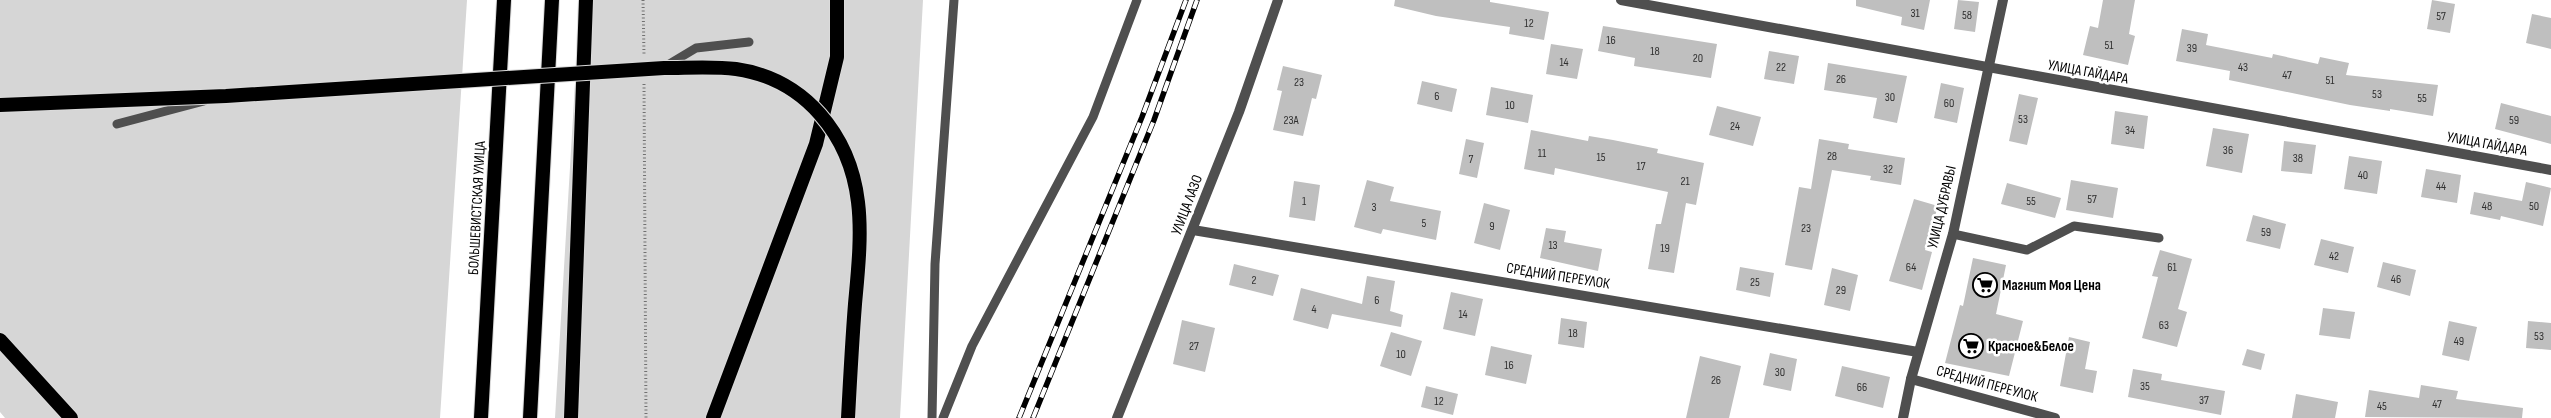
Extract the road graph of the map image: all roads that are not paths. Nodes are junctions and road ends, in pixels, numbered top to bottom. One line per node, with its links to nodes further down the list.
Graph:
1 (504, 0): 24 (highway, БОЛЬШЕВИСТСКАЯ УЛИЦА)
2 (552, 0): 25 (highway)
3 (586, 0): 26 (highway)
4 (837, 0): 27 (highway)
5 (954, 0): 29 (lane)
6 (1137, 0): 30 (lane)
7 (1278, 0): 17 (street, УЛИЦА ЛАЗО)
8 (1620, 0): 12 (street, УЛИЦА ГАЙДАРА)
9 (2003, 0): 12 (street, УЛИЦА ДУБРАВЫ)
10 (749, 42): 11 (lane)
11 (664, 68): 13 (highway, bridge); 28 (highway, bridge)
12 (1987, 69): 16 (street, УЛИЦА ГАЙДАРА); 18 (street, УЛИЦА ДУБРАВЫ)
13 (226, 96): 14 (highway, bridge); 15 (lane, bridge)
14 (0, 105)
15 (117, 124)
16 (2551, 170)
17 (1193, 230): 21 (street, СРЕДНИЙ ПЕРЕУЛОК); 31 (street, УЛИЦА ЛАЗО)
18 (1953, 234): 19 (lane); 21 (street, УЛИЦА ДУБРАВЫ)
19 (2159, 238)
20 (0, 340): 23 (highway)
21 (1918, 352): 22 (street, УЛИЦА ДУБРАВЫ)
22 (1911, 379): 32 (street, УЛИЦА ДУБРАВЫ); 33 (street, СРЕДНИЙ ПЕРЕУЛОК)
23 (71, 418)
24 (481, 418)
25 (530, 418)
26 (571, 418)
27 (713, 418)
28 (848, 418)
29 (932, 418)
30 (943, 418)
31 (1117, 418)
32 (1903, 418)
33 (2055, 418)

